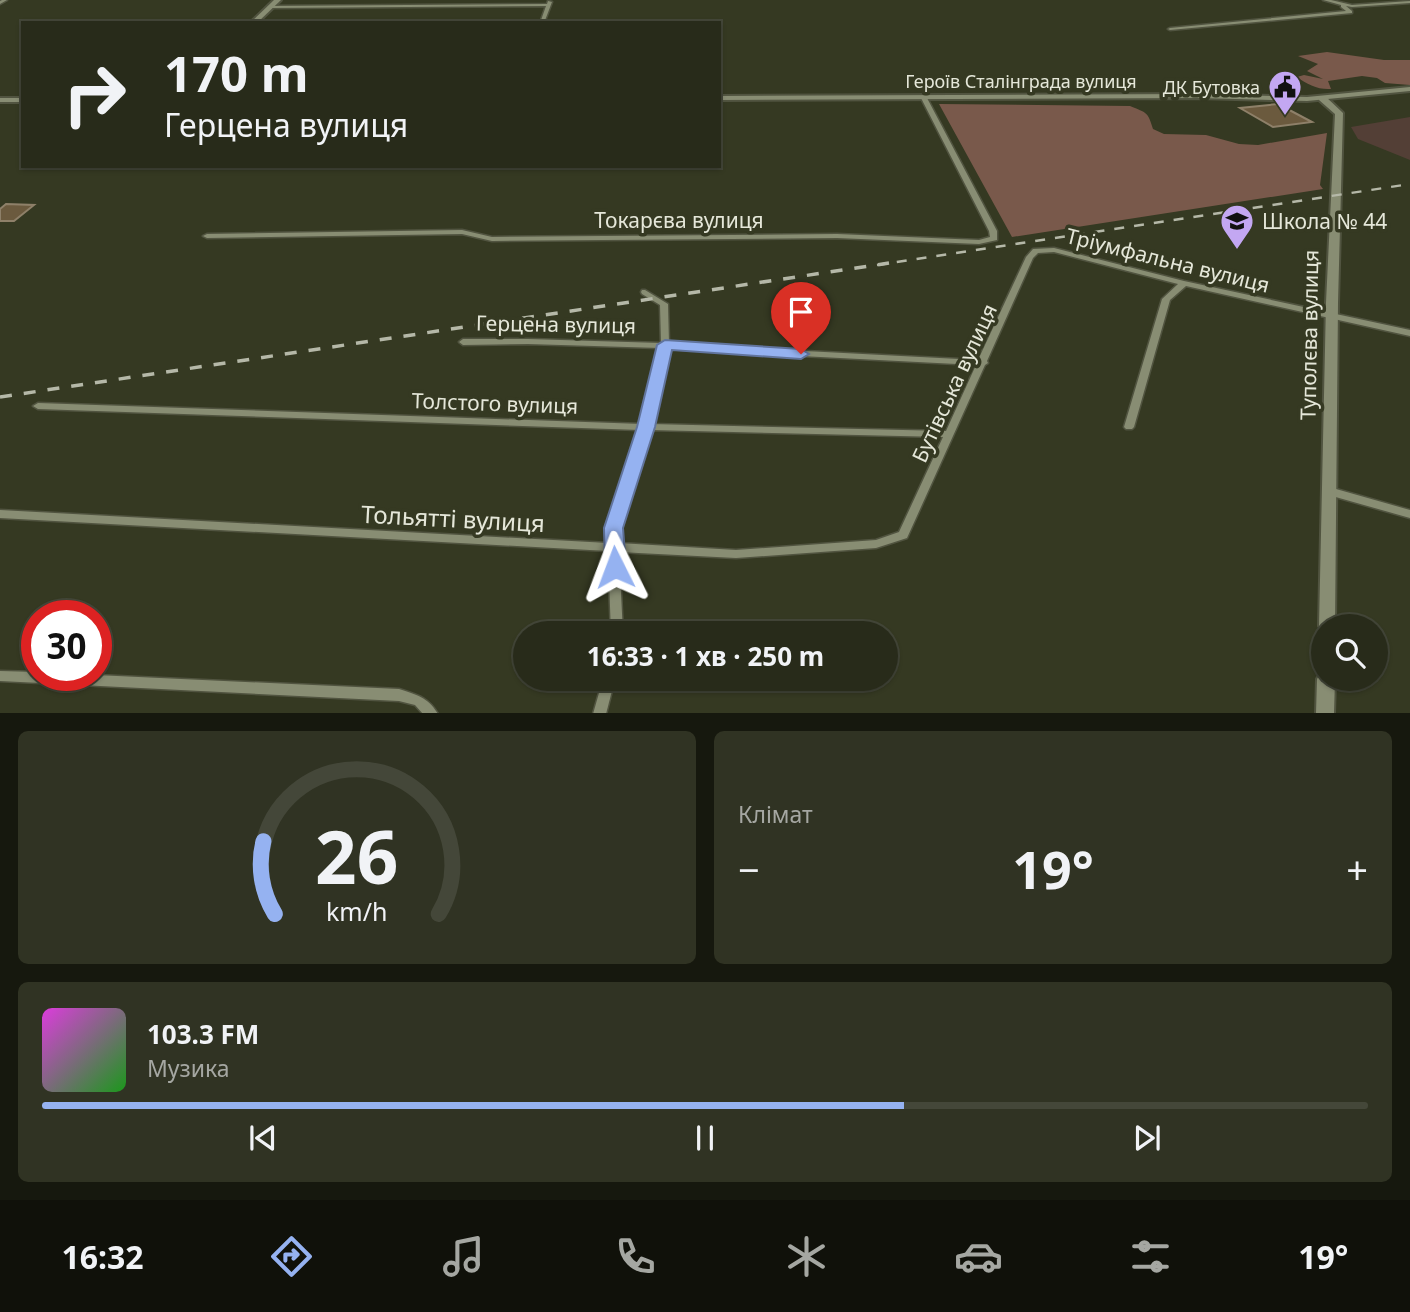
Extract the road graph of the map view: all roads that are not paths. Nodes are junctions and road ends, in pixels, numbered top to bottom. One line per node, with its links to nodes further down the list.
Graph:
1 (5, 0): 5 (street)
2 (278, 0): 8 (street)
3 (1325, 0): 7 (street)
4 (1410, 2): 7 (street)
5 (0, 3)
6 (550, 3): 8 (street); 10 (street)
7 (1343, 6): 11 (street)
8 (270, 7): 9 (street)
9 (255, 21)
10 (543, 21)
11 (1170, 29)
12 (1410, 89): 15 (street)
13 (721, 98): 14 (street, Героїв Сталінграда вулиця)
14 (924, 98): 15 (street, Героїв Сталінграда вулиця); 18 (street, Токарєва вулиця)
15 (1322, 98): 22 (street, Туполєва вулиця)
16 (0, 100): 17 (street)
17 (21, 100)
18 (207, 236)
19 (1040, 250): 20 (street, Тріумфальна вулиця); 26 (street, Бутівська вулиця)
20 (1184, 283): 22 (street, Тріумфальна вулиця); 29 (street)
21 (645, 292): 25 (street)
22 (1332, 316): 23 (street, Тріумфальна вулиця); 31 (street, Туполєва вулиця)
23 (1410, 333)
24 (463, 342): 25 (street, Герцена вулиця)
25 (665, 345): 26 (street, Герцена вулиця); 28 (street)
26 (984, 363): 30 (street, Бутівська вулиця)
27 (38, 406): 28 (street, Толстого вулиця)
28 (646, 427): 30 (street, Толстого вулиця); 35 (street)
29 (1129, 427)
30 (950, 434): 34 (street, Бутівська вулиця)
31 (1329, 491): 33 (street); 36 (street, Туполєва вулиця)
32 (0, 514): 35 (street, Тольятті вулиця)
33 (1410, 514)
34 (903, 535): 35 (street, Тольятті вулиця)
35 (615, 548): 37 (street)
36 (1327, 614)
37 (617, 621)
38 (0, 676): 41 (street)
39 (605, 691): 42 (street)
40 (1326, 691): 43 (street)
41 (432, 713)
42 (599, 713)
43 (1325, 713)

